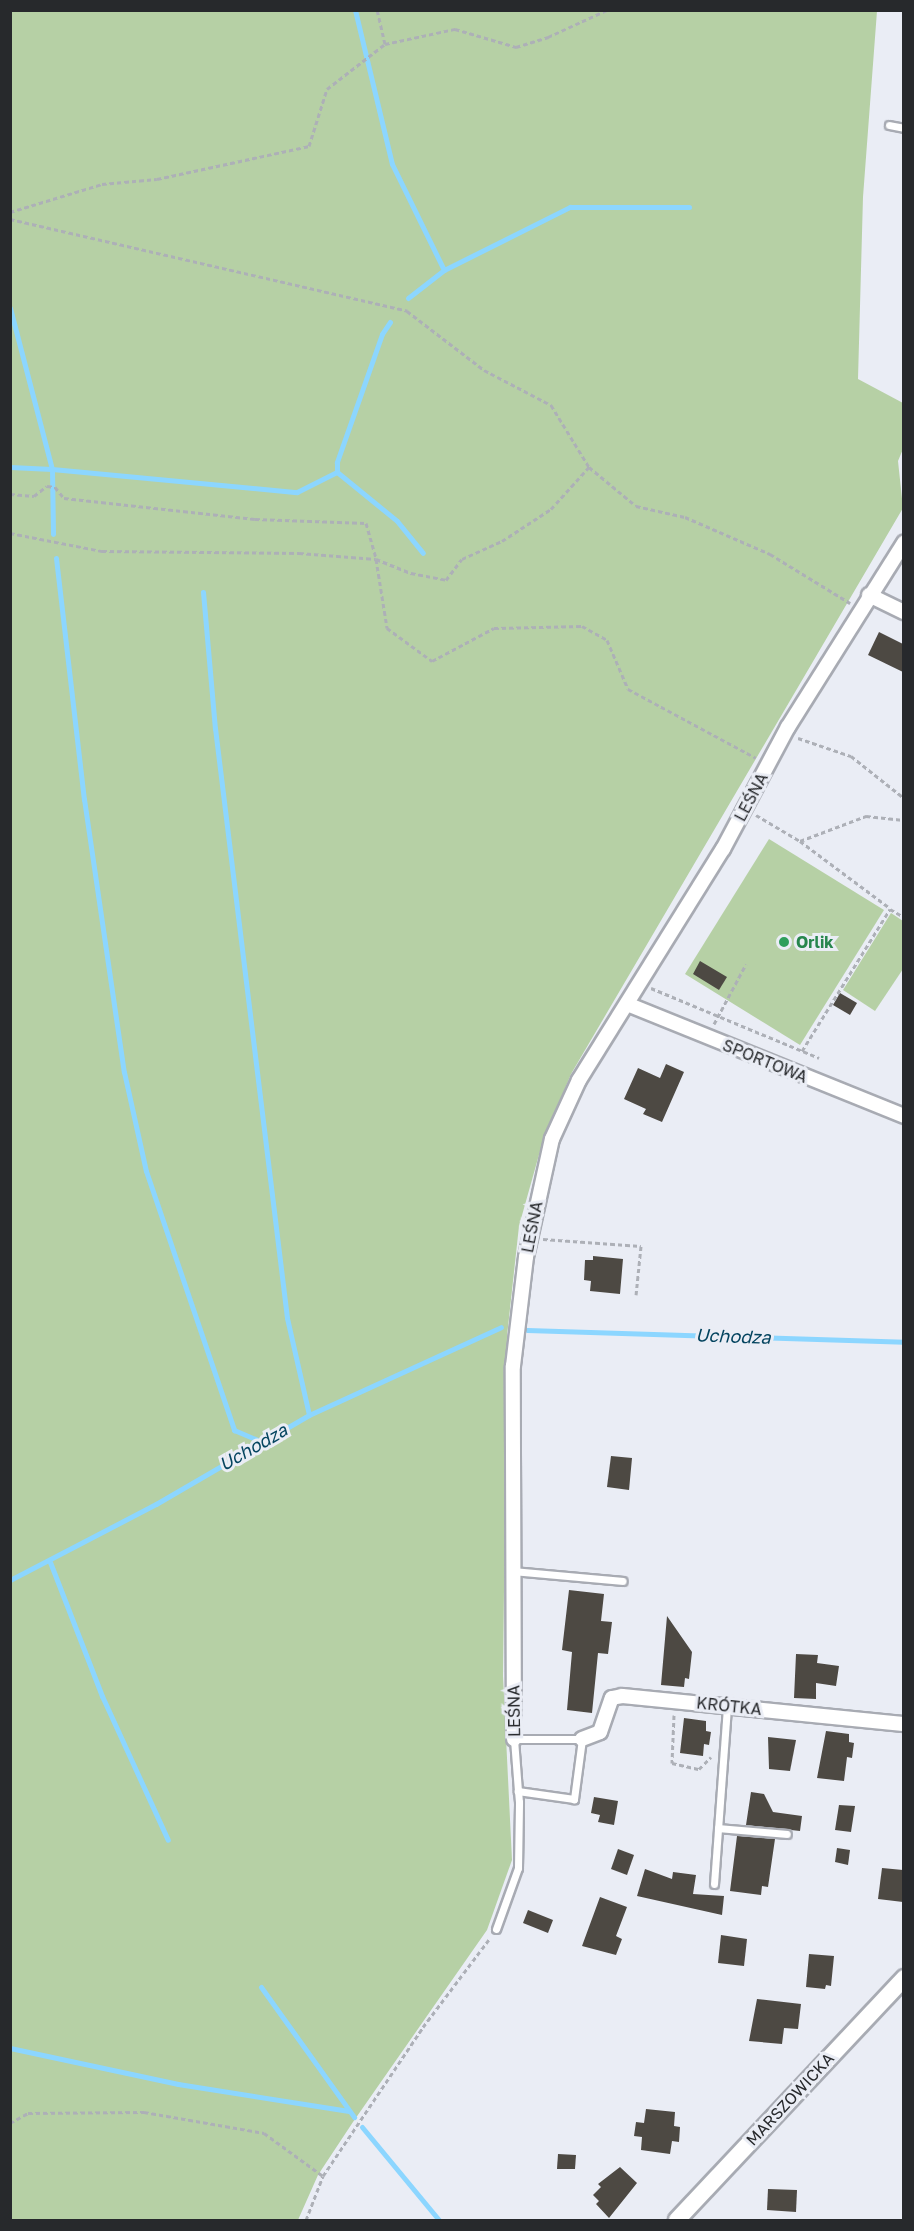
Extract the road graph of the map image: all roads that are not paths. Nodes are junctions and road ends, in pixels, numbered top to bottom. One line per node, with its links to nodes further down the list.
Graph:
1 (890, 125): 2 (lane)
2 (903, 128)
3 (903, 543): 4 (street, LEŚNA)
4 (869, 595): 5 (street); 6 (street, LEŚNA)
5 (903, 612)
6 (627, 1004): 7 (street, SPORTOWA); 8 (street, LEŚNA)
7 (902, 1114)
8 (513, 1571): 9 (lane); 12 (street, LEŚNA)
9 (623, 1581)
10 (727, 1706): 11 (street, KRÓTKA); 13 (street, KRÓTKA); 15 (lane)
11 (903, 1724)
12 (514, 1739): 13 (lane); 14 (lane, LEŚNA)
13 (582, 1739): 14 (lane)
14 (518, 1791): 18 (lane, LEŚNA)
15 (718, 1828): 16 (lane); 17 (lane)
16 (787, 1834)
17 (714, 1884)
18 (496, 1929)
19 (903, 1978): 20 (street, MARSZOWICKA)
20 (676, 2220)

